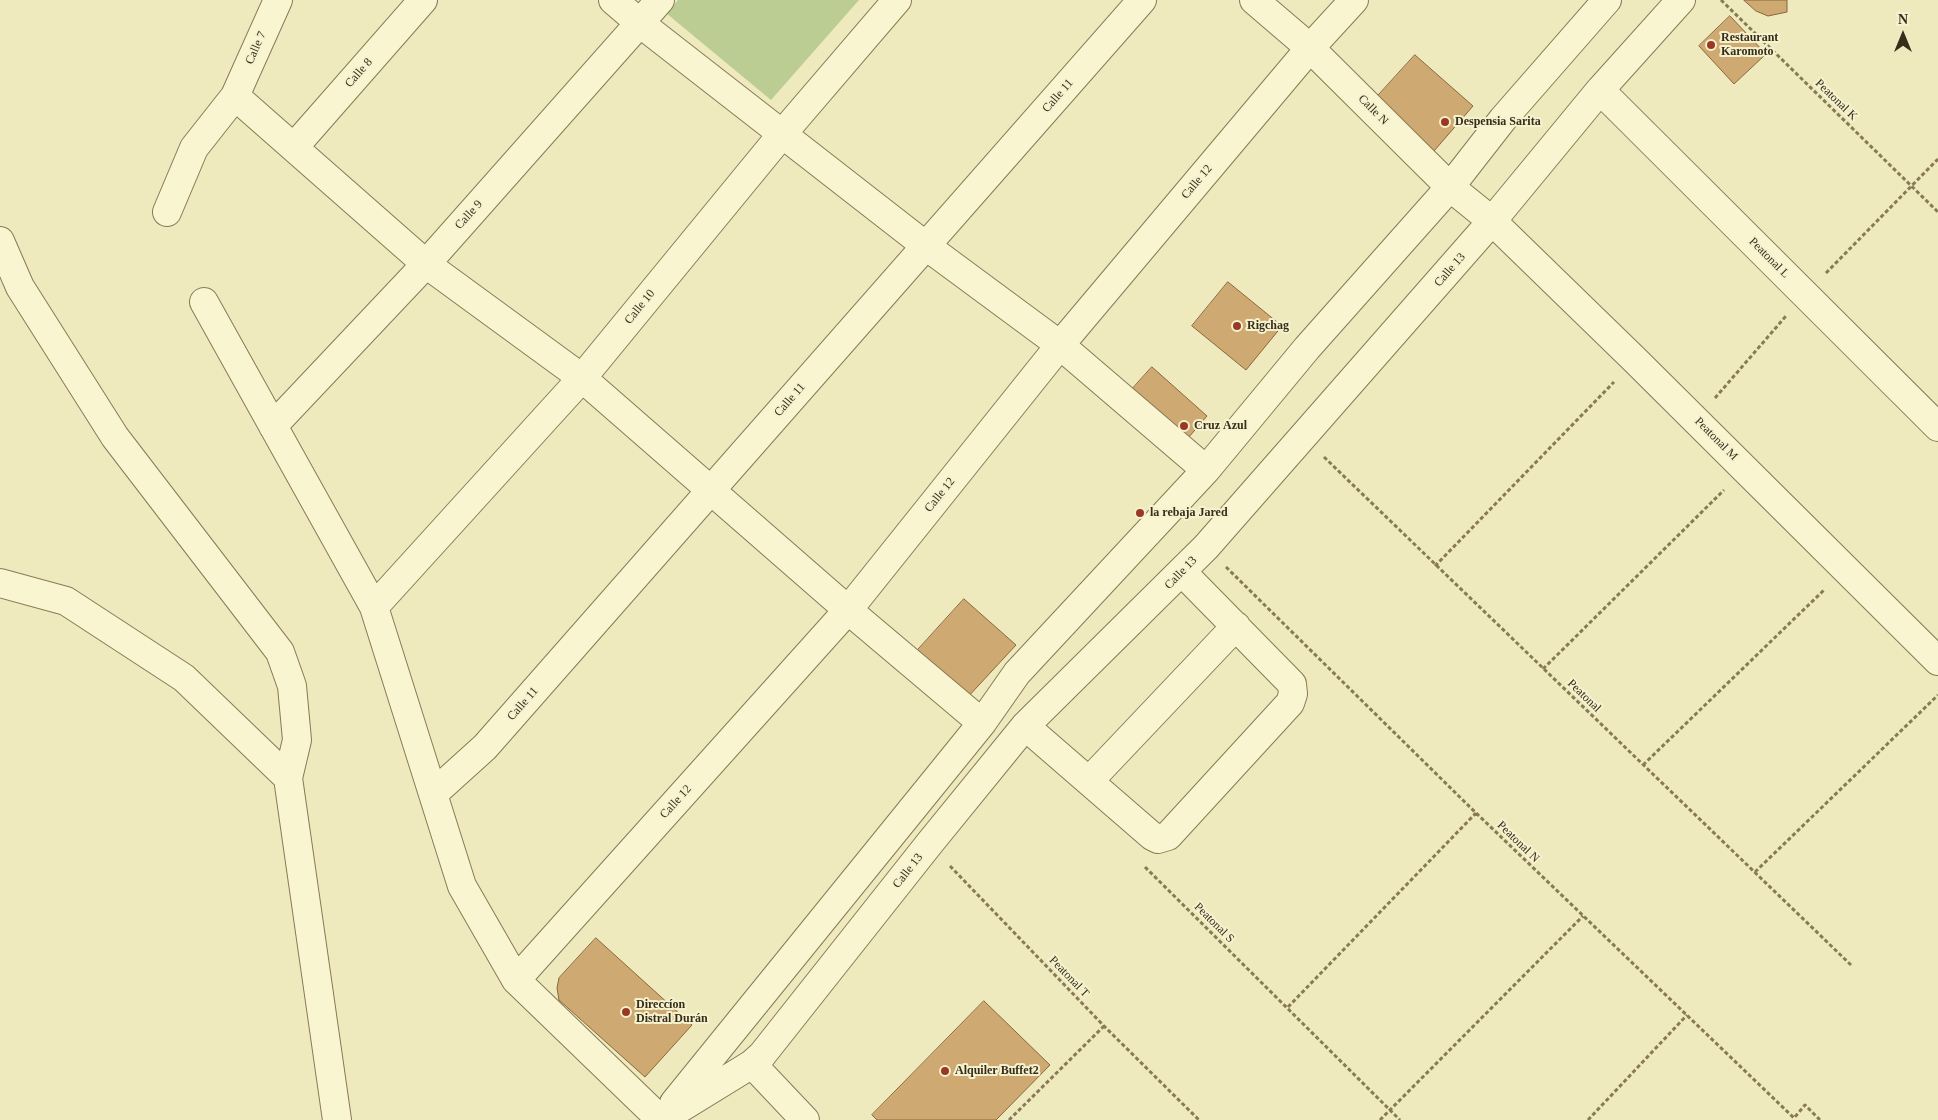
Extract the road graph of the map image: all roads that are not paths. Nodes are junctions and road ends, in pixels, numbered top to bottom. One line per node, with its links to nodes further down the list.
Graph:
1 (278, 0): 14 (street, Calle 7)
2 (423, 0): 16 (street, Calle 8)
3 (613, 0): 11 (street)
4 (660, 0): 11 (street, Calle 9)
5 (896, 0): 15 (street, Calle 10)
6 (1142, 0): 21 (street, Calle 11)
7 (1254, 0): 12 (street, Calle N)
8 (1354, 0): 12 (street, Calle 12)
9 (1607, 0): 17 (street)
10 (1681, 0): 13 (street, Calle 13)
11 (640, 24): 15 (street); 22 (street, Calle 9)
12 (1310, 48): 17 (street, Calle N); 24 (street, Calle 12)
13 (1600, 90): 19 (street, Calle 13); 27 (street, Peatonal L)
14 (235, 96): 16 (street); 18 (street, Calle 7)
15 (783, 133): 21 (street); 25 (street, Calle 10)
16 (294, 146): 22 (street)
17 (1450, 188): 19 (street, Calle N); 28 (street)
18 (167, 212)
19 (1492, 221): 30 (street, Calle 13); 35 (street, Peatonal M)
20 (0, 241): 38 (street)
21 (926, 246): 24 (street); 29 (street, Calle 11)
22 (426, 264): 25 (street); 26 (street, Calle 9)
23 (204, 302): 26 (street)
24 (1060, 345): 28 (street); 33 (street, Calle 12)
25 (582, 378): 29 (street); 32 (street, Calle 10)
26 (273, 426): 32 (street)
27 (1938, 427)
28 (1206, 470): 36 (street)
29 (710, 490): 33 (street); 40 (street, Calle 11)
30 (1183, 573): 34 (street); 37 (street, Calle 13)
31 (0, 583): 38 (street)
32 (374, 607): 40 (street)
33 (848, 610): 36 (street); 43 (street, Calle 12)
34 (1236, 626): 39 (street); 39 (street)
35 (1938, 661)
36 (982, 723): 41 (street)
37 (1025, 726): 39 (street); 42 (street, Calle 13)
38 (288, 778): 45 (street)
39 (1089, 781)
40 (433, 794): 43 (street)
41 (853, 884): 42 (street); 46 (street)
42 (881, 904): 44 (street, Calle 13)
43 (516, 980): 46 (street)
44 (752, 1064): 46 (street, Calle 13); 47 (street)
45 (337, 1120)
46 (661, 1120)
47 (805, 1120)

